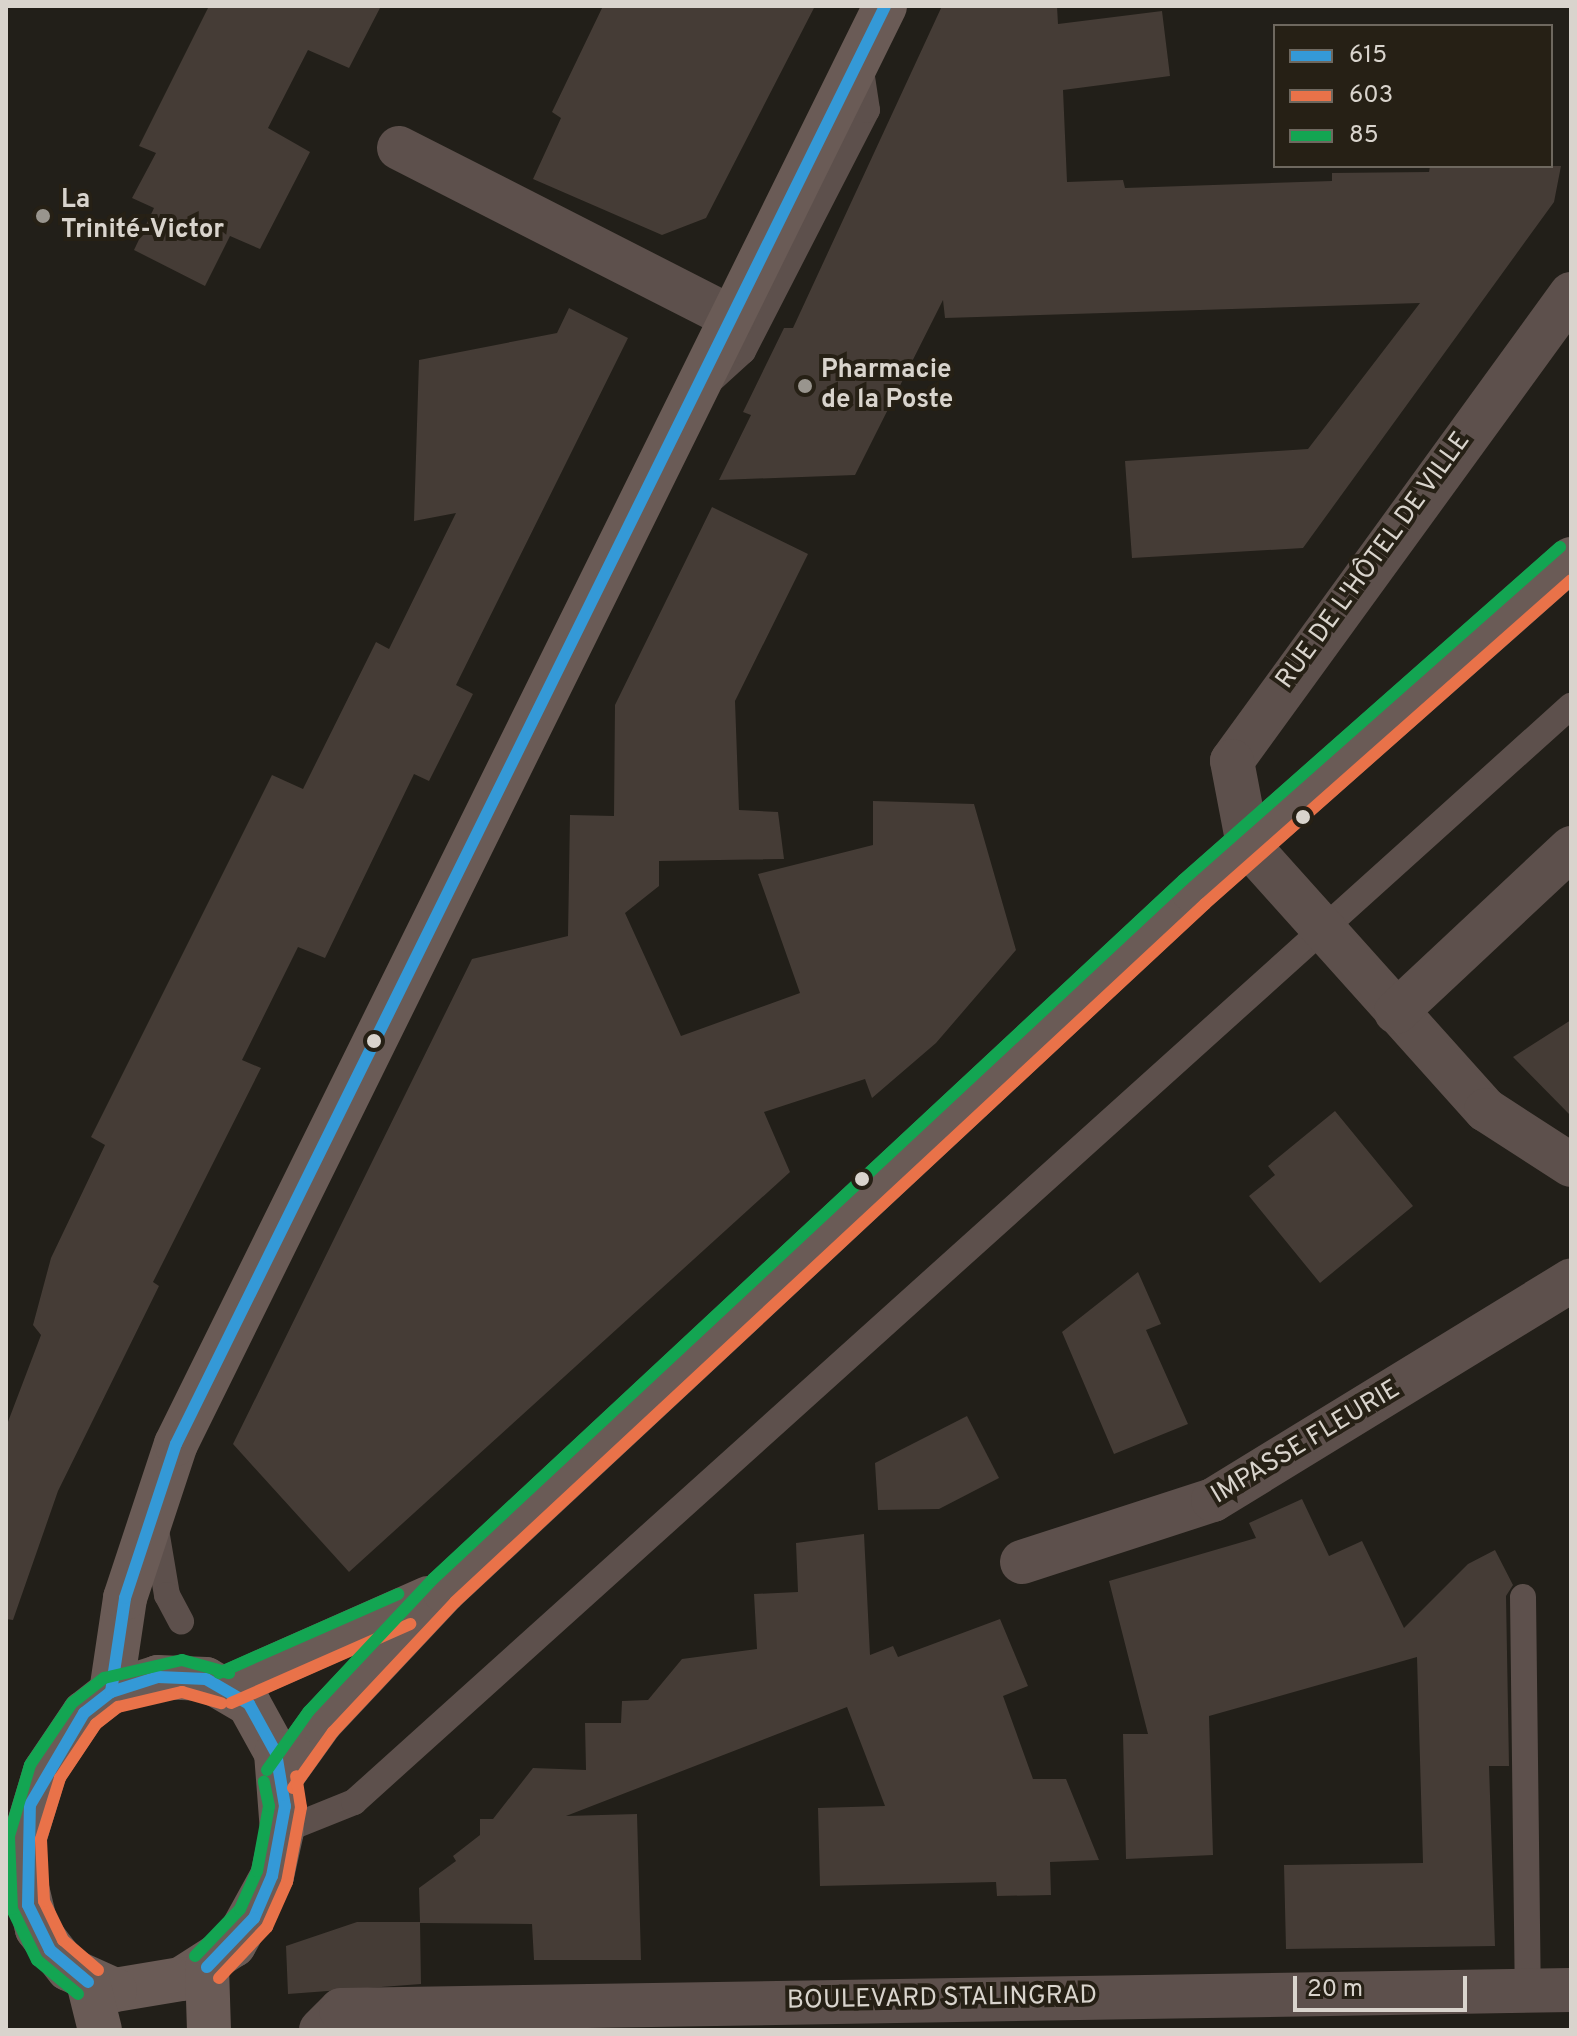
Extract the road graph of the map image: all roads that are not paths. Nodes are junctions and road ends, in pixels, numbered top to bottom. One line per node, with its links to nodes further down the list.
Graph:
1 (885, 6): 2 (main road)
2 (859, 59): 5 (main road); 6 (lane)
3 (399, 148): 5 (street)
4 (1571, 294): 9 (street, RUE DE L'HÔTEL DE VILLE)
5 (733, 318): 6 (main road)
6 (696, 393): 15 (main road)
7 (1571, 559): 9 (main road)
8 (1571, 706): 11 (lane)
9 (1248, 845): 11 (street); 17 (main road)
10 (1571, 848): 12 (street)
11 (1320, 928): 12 (street); 24 (lane)
12 (1396, 1012): 13 (street)
13 (1571, 1165)
14 (1571, 1281): 16 (street, IMPASSE FLEURIE)
15 (155, 1510): 19 (lane); 21 (main road)
16 (1022, 1562)
17 (444, 1591): 20 (main road); 22 (main road)
18 (1523, 1597): 29 (lane)
19 (181, 1621)
20 (225, 1688): 21 (main road); 22 (main road)
21 (111, 1692): 23 (main road)
22 (280, 1779): 24 (main road)
23 (18, 1812): 25 (main road)
24 (282, 1831): 26 (main road)
25 (17, 1903): 27 (main road)
26 (207, 1967): 27 (main road); 31 (main road)
27 (88, 1982): 30 (main road)
28 (1571, 1990): 29 (street, BOULEVARD STALINGRAD)
29 (1528, 1991): 32 (street, BOULEVARD STALINGRAD)
30 (100, 2030)
31 (209, 2030)
32 (321, 2030)

